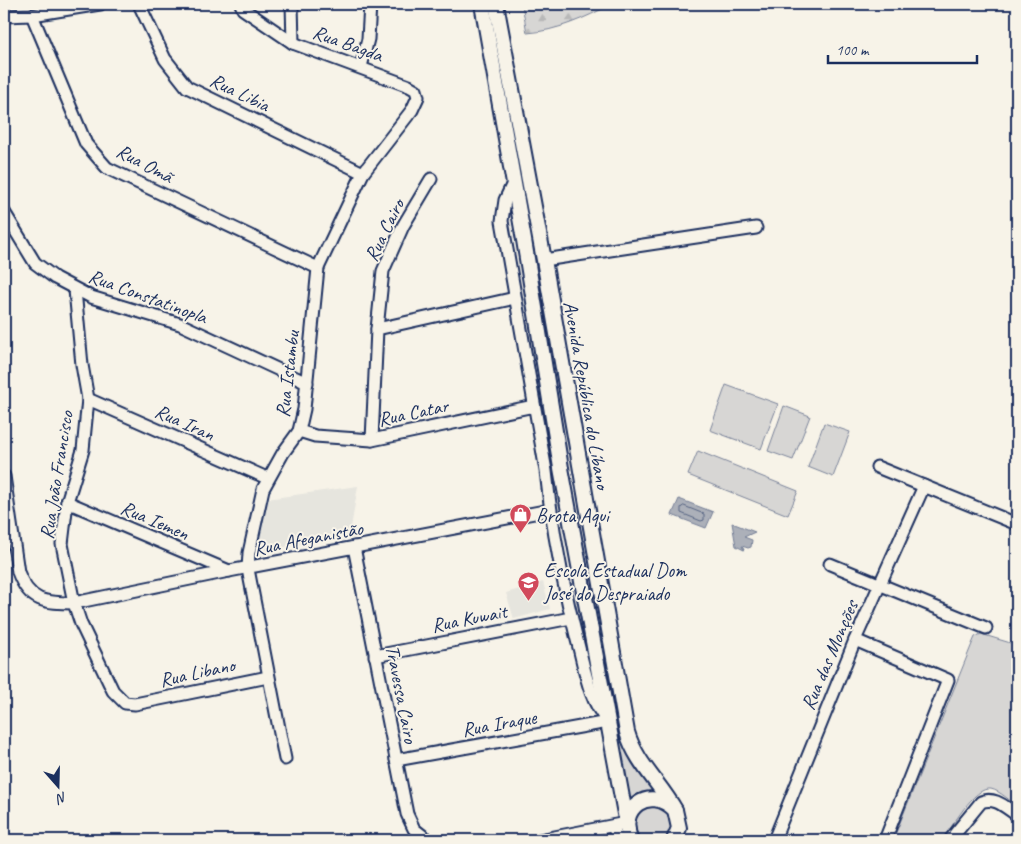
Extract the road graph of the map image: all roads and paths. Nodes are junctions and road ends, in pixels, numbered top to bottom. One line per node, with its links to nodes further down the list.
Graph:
1 (100, 4): 8 (street)
2 (139, 4): 14 (street, Rua Libia)
3 (240, 4): 11 (street, Rua Bagda)
4 (292, 4): 11 (street)
5 (370, 4): 12 (street)
6 (482, 4): 16 (main road, Avenida República do Líbano)
7 (496, 4): 19 (main road, Avenida República do Líbano)
8 (79, 6): 9 (street)
9 (32, 15): 10 (street); 20 (street, Rua Omã)
10 (4, 16)
11 (293, 42): 12 (street, Rua Bagda)
12 (361, 67): 13 (street, Rua Bagda)
13 (418, 97): 14 (street, Rua Istambu)
14 (363, 173): 20 (street, Rua Istambu)
15 (431, 179): 23 (street, Rua Cairo)
16 (514, 181): 22 (street, Avenida República do Líbano); 30 (main road, Avenida República do Líbano)
17 (4, 212): 21 (street, Rua Constatinopla)
18 (756, 228): 19 (street)
19 (544, 260): 53 (main road, Avenida República do Líbano)
20 (318, 268): 24 (street, Rua Istambu)
21 (75, 290): 24 (street, Rua Constatinopla); 25 (street, Rua João Francisco)
22 (515, 298): 23 (street); 26 (street, Avenida República do Líbano)
23 (377, 329): 28 (street)
24 (307, 383): 27 (street, Rua Istambu)
25 (88, 399): 33 (street, Rua Iran); 35 (street, Rua João Francisco)
26 (534, 406): 28 (street, Rua Catar); 31 (street, Avenida República do Líbano)
27 (298, 431): 28 (street, Rua Catar); 33 (street, Rua Istambu)
28 (372, 440)
29 (877, 467): 34 (street)
30 (561, 468): 31 (street); 50 (main road, Avenida República do Líbano)
31 (546, 471): 36 (street, Avenida República do Líbano)
32 (4, 476): 43 (street, Rua Afeganistão)
33 (267, 478): 40 (street, Rua Istambu)
34 (924, 486): 37 (street); 42 (street, Rua das Monções)
35 (67, 502): 41 (street, Rua Iemen); 43 (street, Rua João Francisco)
36 (550, 510): 38 (street, Rua Afeganistão); 44 (street, Avenida República do Líbano)
37 (1017, 524)
38 (354, 547): 40 (street, Rua Afeganistão); 47 (street, Travessa Cairo)
39 (830, 564): 42 (street)
40 (248, 569): 41 (street, Rua Afeganistão); 48 (street, Rua Istambu)
41 (228, 571): 43 (street, Rua Afeganistão)
42 (879, 585): 45 (street); 46 (street, Rua das Monções)
43 (74, 603): 49 (street, Rua João Francisco)
44 (570, 618): 47 (street, Rua Kuwait); 50 (street, Avenida República do Líbano)
45 (986, 628)
46 (855, 640): 60 (street, Rua das Monções); 61 (street)
47 (375, 656): 52 (street, Travessa Cairo)
48 (268, 677): 49 (street, Rua Libano); 51 (street, Rua Istambu)
49 (135, 704)
50 (608, 722): 52 (street, Rua Iraque); 55 (main road, Avenida República do Líbano)
51 (285, 759)
52 (396, 760): 57 (street, Travessa Cairo)
53 (674, 810): 55 (main road); 56 (main road, Avenida República do Líbano)
54 (1017, 815): 62 (street)
55 (624, 830): 58 (street); 59 (street)
56 (677, 836)
57 (428, 840)
58 (539, 840)
59 (618, 840)
60 (774, 840)
61 (885, 840)
62 (950, 840)

